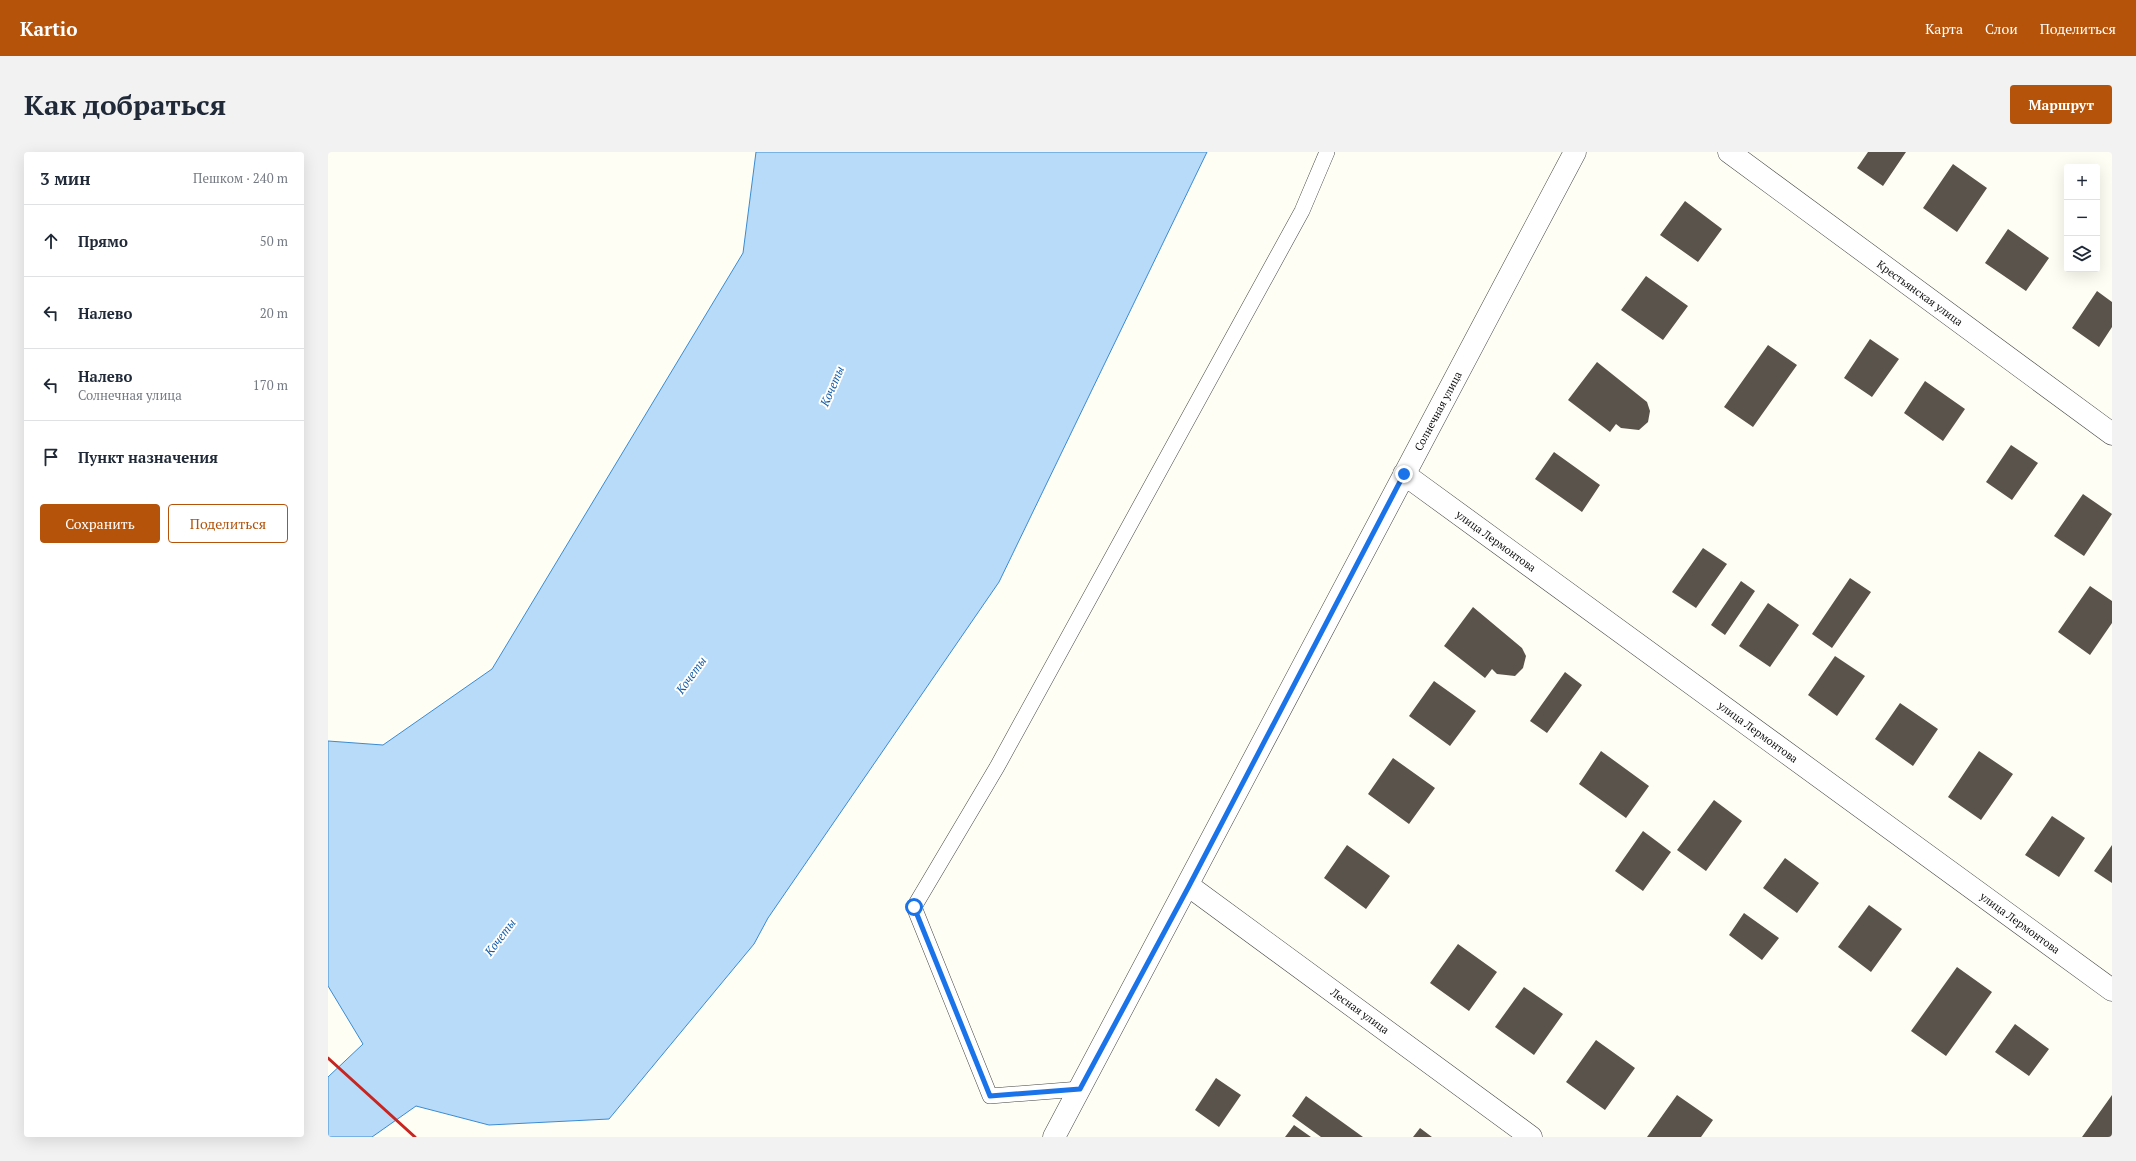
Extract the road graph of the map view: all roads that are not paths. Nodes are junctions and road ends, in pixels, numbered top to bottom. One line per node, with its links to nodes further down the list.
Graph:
1 (1327, 152): 8 (lane)
2 (1575, 152): 5 (street, Солнечная улица)
3 (1729, 152): 4 (street, Крестьянская улица)
4 (2112, 434)
5 (1404, 474): 6 (street, Солнечная улица); 7 (street, улица Лермонтова)
6 (1189, 886): 8 (street, Солнечная улица); 10 (street, Лесная улица)
7 (2112, 990)
8 (1080, 1089): 9 (street, Солнечная улица)
9 (1054, 1137)
10 (1531, 1137)

